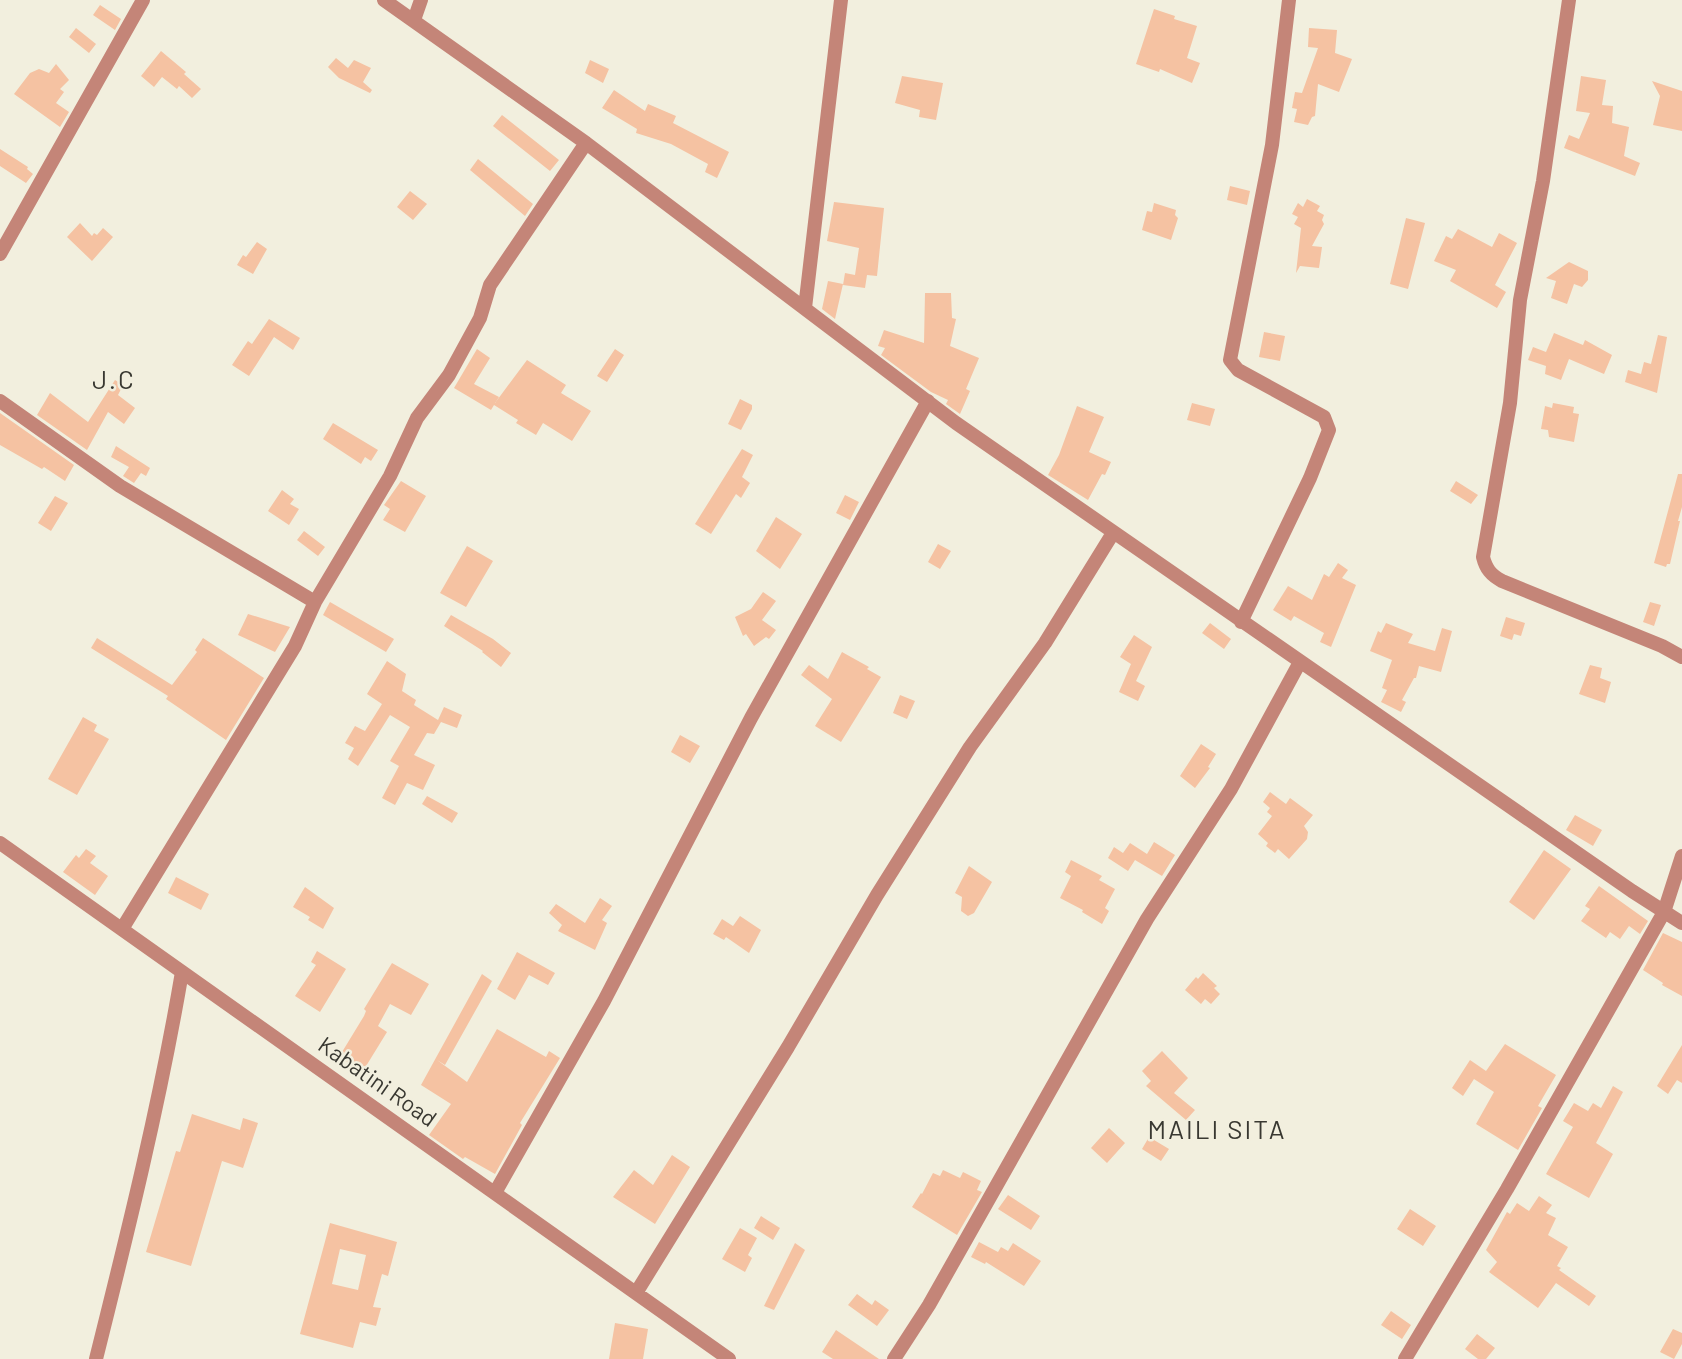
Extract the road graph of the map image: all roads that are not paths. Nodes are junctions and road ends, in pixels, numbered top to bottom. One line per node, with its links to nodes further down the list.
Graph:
1 (143, 0): 9 (street)
2 (384, 0): 7 (street)
3 (421, 0): 7 (street)
4 (841, 0): 10 (street)
5 (1289, 0): 15 (street)
6 (1569, 0): 16 (street)
7 (414, 20): 8 (street)
8 (586, 143): 10 (street); 14 (street)
9 (0, 254)
10 (805, 308): 12 (street)
11 (0, 401): 14 (street)
12 (928, 401): 13 (street); 24 (street)
13 (1114, 533): 15 (street); 25 (street)
14 (315, 602): 22 (street)
15 (1241, 622): 17 (street)
16 (1682, 657)
17 (1300, 662): 20 (street); 28 (street)
18 (0, 843): 22 (street, Kabatini Road)
19 (1682, 856): 20 (street)
20 (1664, 912): 21 (street); 29 (street)
21 (1682, 923)
22 (122, 929): 23 (street, Kabatini Road)
23 (182, 972): 24 (street, Kabatini Road); 26 (street)
24 (496, 1191): 25 (street, Kabatini Road)
25 (636, 1293): 27 (street, Kabatini Road)
26 (96, 1359)
27 (729, 1359)
28 (894, 1359)
29 (1405, 1359)

